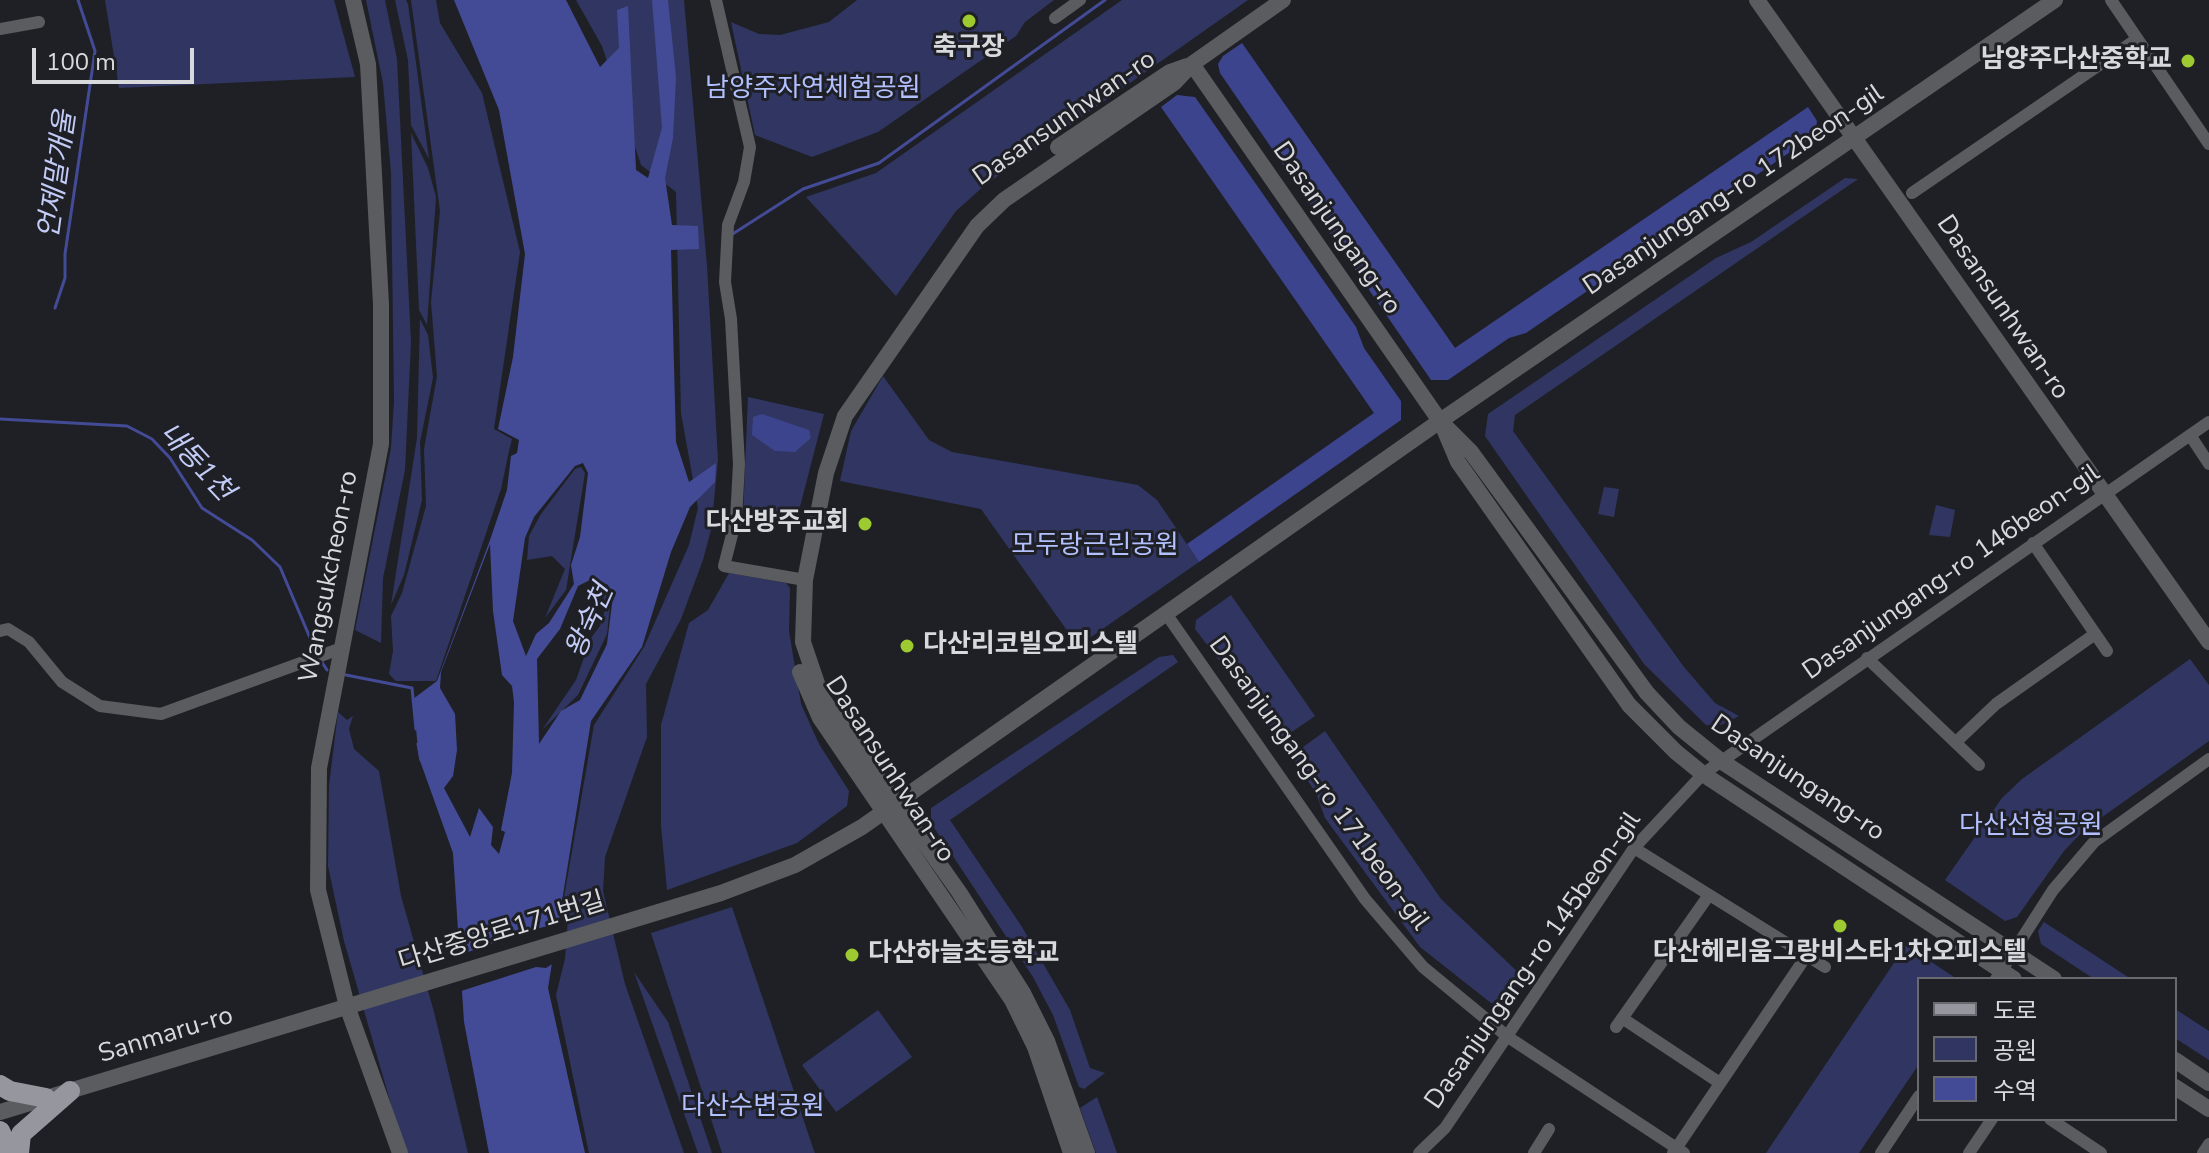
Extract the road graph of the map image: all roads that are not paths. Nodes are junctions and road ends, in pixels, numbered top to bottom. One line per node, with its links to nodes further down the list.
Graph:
1 (353, 0): 29 (street, Wangsukcheon-ro)
2 (716, 0): 24 (street)
3 (1080, 0): 8 (street)
4 (1283, 0): 12 (street, Dasansunhwan-ro)
5 (1757, 0): 13 (street, Dasansunhwan-ro)
6 (2055, 0): 13 (street, Dasanjungang-ro 172beon-gil)
7 (2111, 0): 11 (street)
8 (1055, 18)
9 (39, 22): 10 (street)
10 (0, 29)
11 (2137, 39): 14 (street); 16 (street)
12 (1192, 64): 18 (street, Dasanjungang-ro); 24 (street, Dasansunhwan-ro)
13 (1856, 137): 15 (street, Dasansunhwan-ro); 18 (street, Dasanjungang-ro 172beon-gil)
14 (2209, 144)
15 (1891, 188): 16 (street); 17 (street, Dasansunhwan-ro)
16 (1912, 193): 17 (street)
17 (1909, 214): 22 (street, Dasansunhwan-ro)
18 (1440, 421): 25 (street); 34 (street, Dasanjungang-ro); 36 (street, Dasanjungang-ro)
19 (2209, 422): 20 (street, Dasanjungang-ro 146beon-gil)
20 (2190, 435): 21 (street); 22 (street, Dasanjungang-ro 146beon-gil)
21 (2209, 464)
22 (2103, 495): 23 (street, Dasanjungang-ro 146beon-gil); 28 (street, Dasansunhwan-ro)
23 (2033, 543): 27 (street); 31 (street, Dasanjungang-ro 146beon-gil)
24 (802, 579): 37 (street, Dasansunhwan-ro)
25 (1167, 615): 37 (street); 46 (street, Dasanjungang-ro 171beon-gil)
26 (0, 631): 29 (street)
27 (2095, 634): 30 (street); 32 (street)
28 (2209, 642)
29 (335, 651): 45 (street, Wangsukcheon-ro)
30 (2107, 651)
31 (1867, 658): 32 (street); 34 (street, Dasanjungang-ro 146beon-gil)
32 (1956, 742): 35 (street)
33 (2209, 759): 40 (street)
34 (1721, 761): 36 (street, Dasanjungang-ro 145beon-gil); 40 (street, Dasanjungang-ro)
35 (1979, 765)
36 (1703, 774): 38 (street, Dasanjungang-ro 145beon-gil); 43 (street, Dasanjungang-ro)
37 (890, 807): 45 (street, 다산중앙로171번길); 66 (street, Dasansunhwan-ro); 67 (street, Dasansunhwan-ro)
38 (1634, 848): 39 (street); 46 (street, Dasanjungang-ro 145beon-gil)
39 (1709, 895): 41 (street); 48 (street)
40 (2013, 951): 43 (street); 44 (street, Dasanjungang-ro)
41 (1807, 955): 42 (street); 48 (street)
42 (1825, 967)
43 (2004, 976)
44 (2051, 977)
45 (353, 1004): 52 (street, Sanmaru-ro); 65 (street, Wangsukcheon-ro)
46 (1508, 1037): 62 (street, Dasanjungang-ro 171beon-gil); 68 (street, Dasanjungang-ro 145beon-gil)
47 (2177, 1061): 49 (street)
48 (1720, 1083): 62 (street)
49 (2209, 1083)
50 (0, 1085): 53 (main road)
51 (2177, 1088): 55 (street)
52 (70, 1091): 53 (street, Sanmaru-ro); 64 (main road)
53 (46, 1098): 56 (street, Sanmaru-ro)
54 (1917, 1099): 70 (street)
55 (2209, 1109)
56 (0, 1112)
57 (1991, 1121): 71 (street)
58 (2053, 1121): 72 (street)
59 (1549, 1129): 69 (street)
60 (0, 1131): 63 (main road)
61 (2209, 1144): 73 (street)
62 (1678, 1151)
63 (10, 1153)
64 (19, 1153)
65 (400, 1153)
66 (1071, 1153)
67 (1087, 1153)
68 (1419, 1153)
69 (1534, 1153)
70 (1881, 1153)
71 (1969, 1153)
72 (2101, 1153)
73 (2203, 1153)

